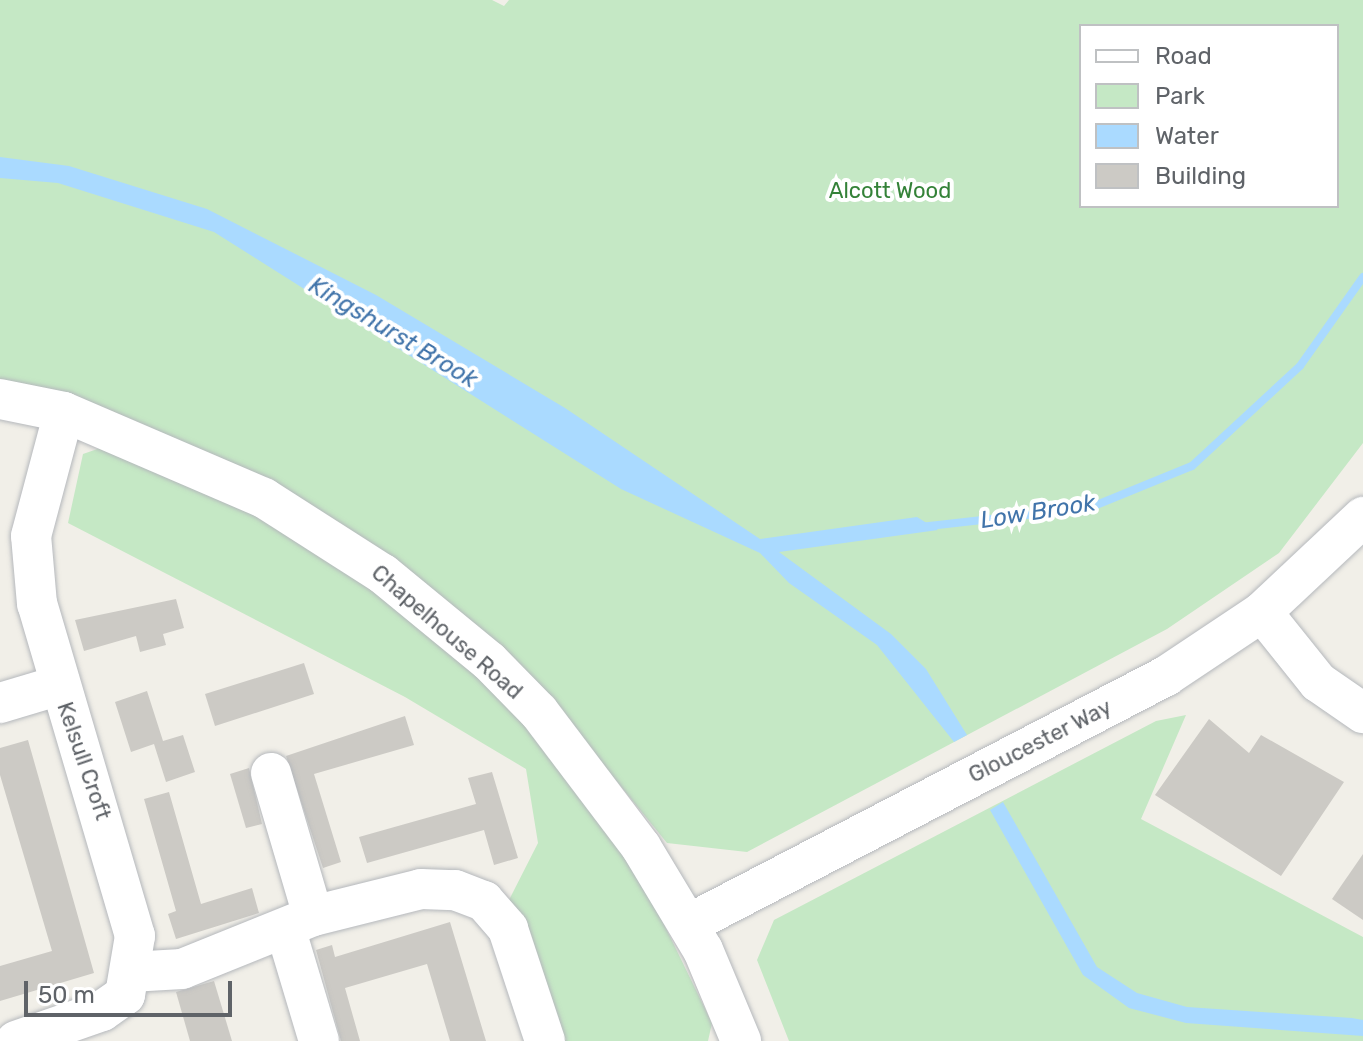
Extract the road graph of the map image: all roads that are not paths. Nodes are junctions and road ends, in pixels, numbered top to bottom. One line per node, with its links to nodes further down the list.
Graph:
1 (0, 399): 2 (street, Chapelhouse Road)
2 (64, 412): 5 (street, Kelsull Croft); 10 (street, Chapelhouse Road)
3 (1363, 517): 4 (street, Gloucester Way)
4 (1262, 612): 7 (street); 10 (street, Gloucester Way)
5 (57, 686): 6 (street); 11 (street, Kelsull Croft)
6 (0, 703)
7 (1363, 713)
8 (271, 773): 9 (street)
9 (301, 910): 11 (street); 13 (street); 14 (street)
10 (689, 924): 15 (street, Chapelhouse Road)
11 (130, 972): 12 (street, Kelsull Croft)
12 (16, 1041)
13 (319, 1041)
14 (545, 1041)
15 (741, 1041)

